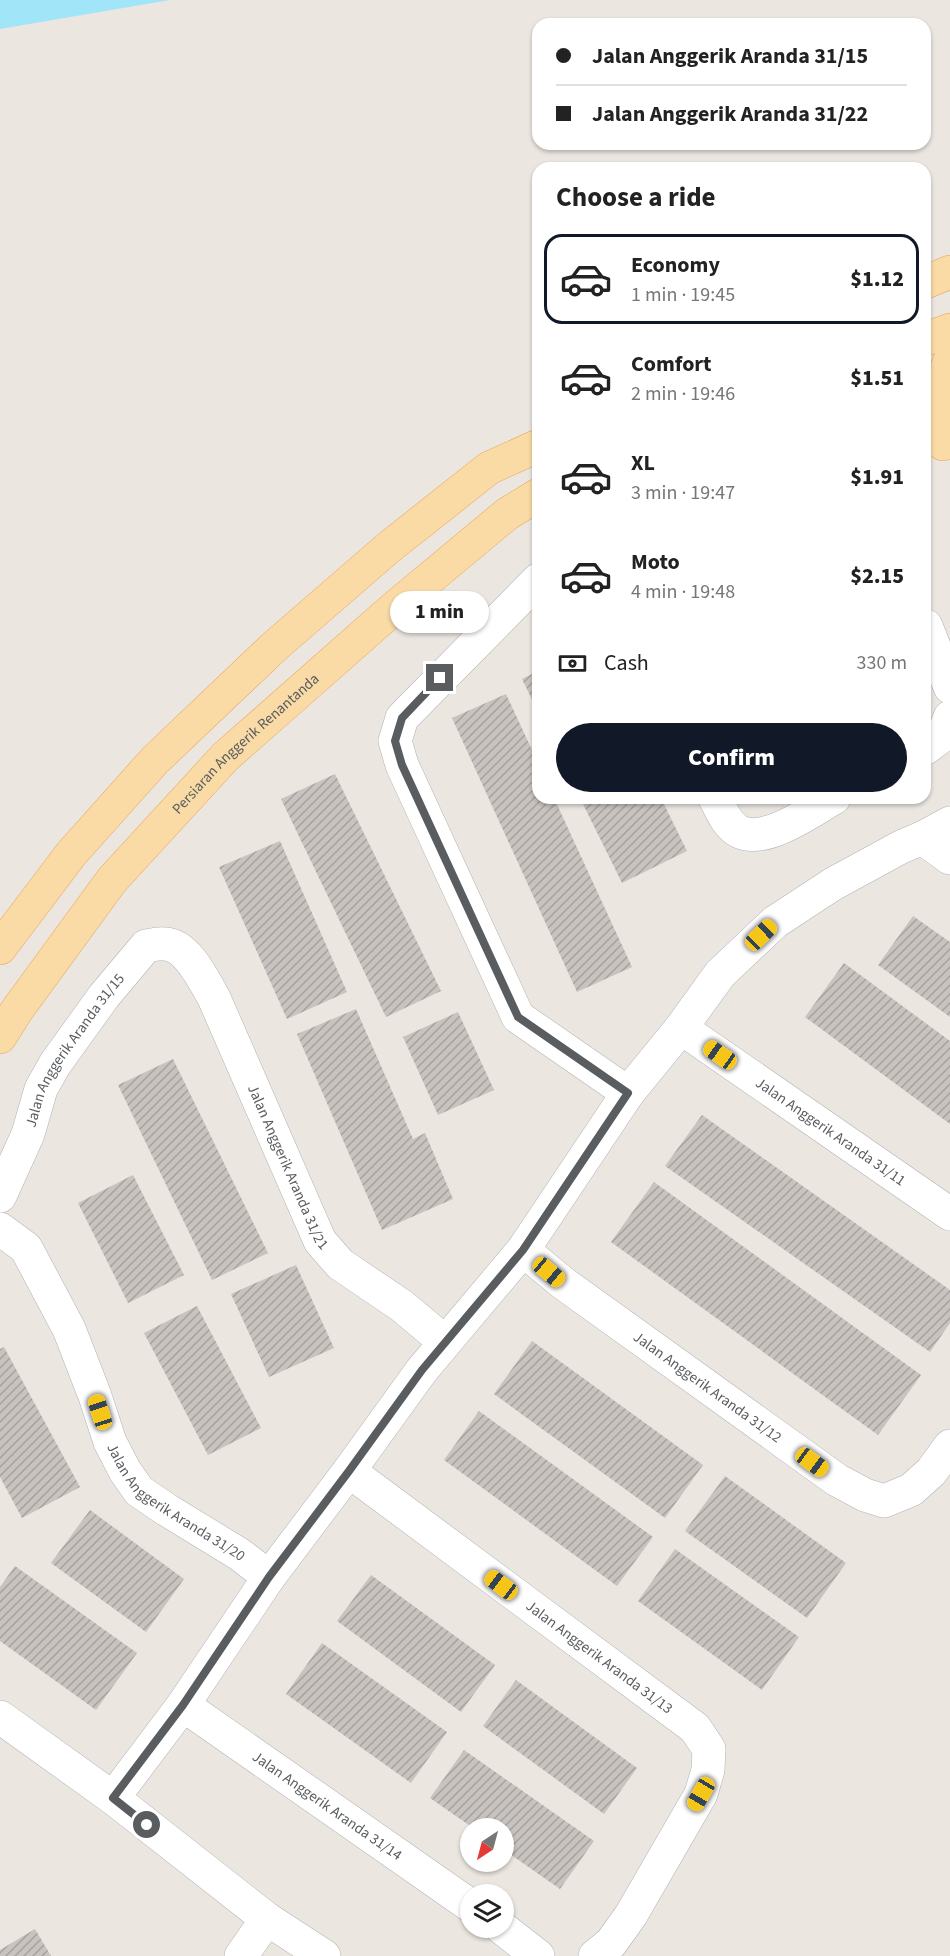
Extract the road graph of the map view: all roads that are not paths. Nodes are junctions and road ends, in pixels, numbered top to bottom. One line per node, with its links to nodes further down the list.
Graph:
1 (950, 272): 2 (main road)
2 (931, 280)
3 (950, 330): 4 (main road)
4 (931, 337)
5 (950, 360): 7 (main road)
6 (931, 416): 7 (street)
7 (940, 445)
8 (532, 449): 20 (main road)
9 (532, 499): 22 (main road, Persiaran Anggerik Renantanda)
10 (532, 586): 25 (street)
11 (931, 639): 12 (street)
12 (950, 687)
13 (950, 717): 14 (street)
14 (931, 744)
15 (718, 804): 16 (street)
16 (823, 804)
17 (950, 823): 18 (street)
18 (922, 838): 19 (street); 23 (street)
19 (950, 858)
20 (0, 948)
21 (181, 950): 26 (street, Jalan Anggerik Aranda 31/15); 30 (street, Jalan Anggerik Aranda 31/21)
22 (9, 1003): 24 (main road, Persiaran Anggerik Renantanda)
23 (681, 1028): 25 (street); 27 (street, Jalan Anggerik Aranda 31/11)
24 (0, 1037)
25 (628, 1093): 29 (street)
26 (0, 1196)
27 (950, 1214)
28 (0, 1228): 33 (street, Jalan Anggerik Aranda 31/20)
29 (523, 1250): 30 (street); 31 (street, Jalan Anggerik Aranda 31/12)
30 (445, 1342): 32 (street)
31 (950, 1446)
32 (349, 1471): 33 (street); 43 (street, Jalan Anggerik Aranda 31/13)
33 (269, 1577): 34 (street)
34 (183, 1705): 36 (street); 37 (street, Jalan Anggerik Aranda 31/14)
35 (0, 1717): 36 (street)
36 (113, 1798): 38 (street)
37 (460, 1898)
38 (267, 1919): 40 (street); 41 (street)
39 (514, 1937): 42 (street)
40 (240, 1956)
41 (324, 1956)
42 (538, 1956)
43 (595, 1956)

